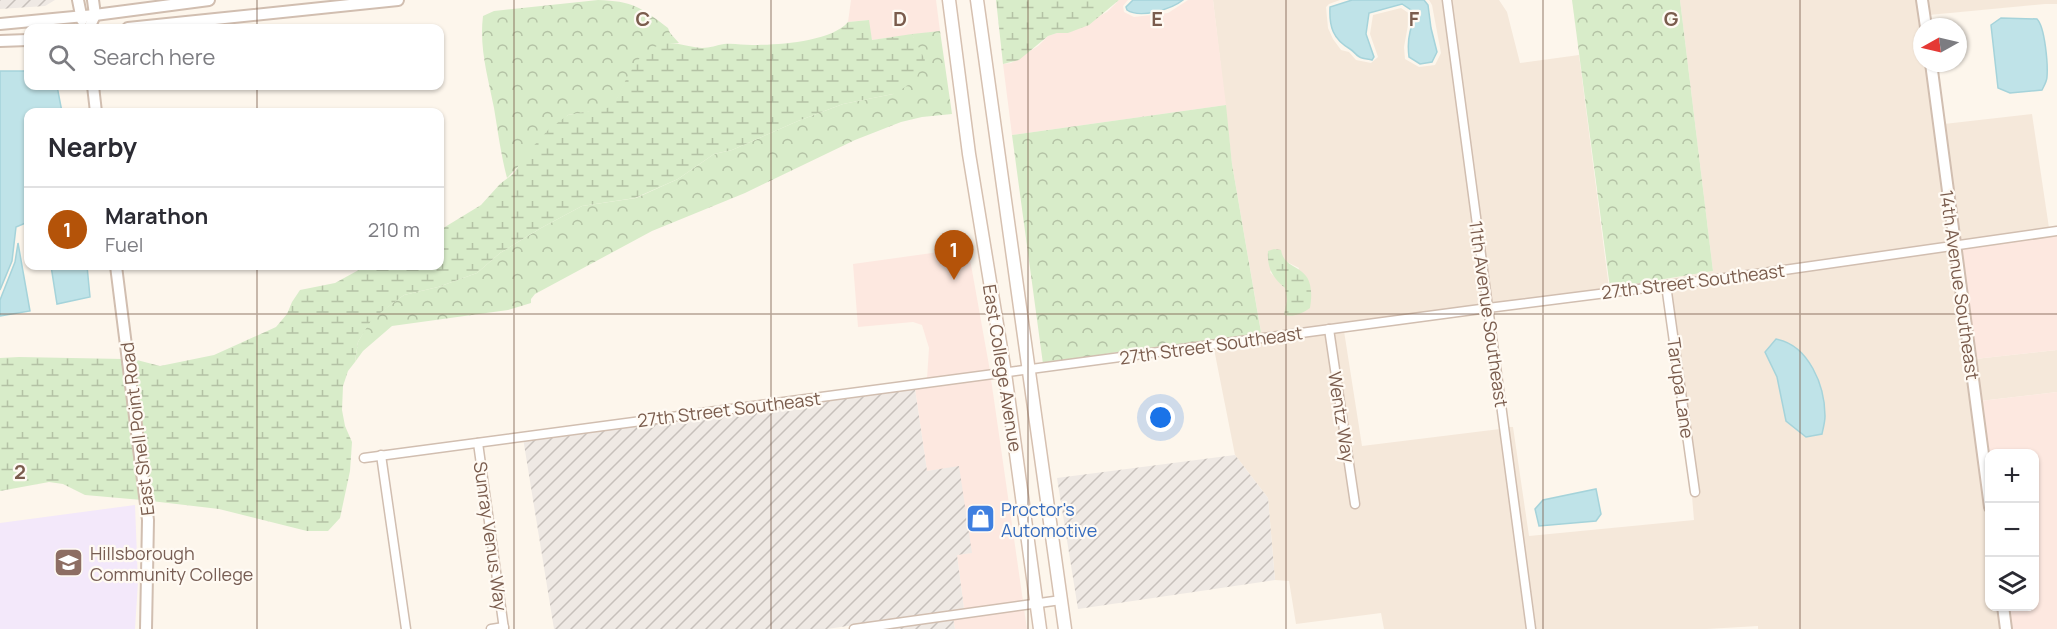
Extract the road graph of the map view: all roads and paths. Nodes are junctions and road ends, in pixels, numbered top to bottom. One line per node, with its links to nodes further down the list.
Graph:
1 (78, 0): 10 (street)
2 (93, 0): 9 (street)
3 (209, 0): 9 (street)
4 (398, 0): 15 (street)
5 (949, 0): 28 (main road, East College Avenue)
6 (977, 0): 27 (main road, East College Avenue)
7 (1447, 0): 25 (street, 11th Avenue Southeast)
8 (1923, 0): 11 (street)
9 (95, 15): 10 (street); 14 (street)
10 (81, 16): 12 (street); 13 (street)
11 (1925, 18)
12 (0, 24)
13 (85, 24)
14 (89, 24)
15 (167, 24)
16 (0, 40): 17 (street)
17 (24, 40)
18 (1932, 72): 22 (street, 14th Avenue Southeast)
19 (93, 90): 20 (street)
20 (96, 108)
21 (2057, 231): 22 (street, 27th Street Southeast)
22 (1955, 245): 24 (street, 27th Street Southeast); 33 (street, 14th Avenue Southeast)
23 (117, 270): 39 (street, East Shell Point Road)
24 (1666, 285): 25 (street, 27th Street Southeast); 32 (street, Tarupa Lane)
25 (1488, 308): 26 (street, 27th Street Southeast); 45 (street, 11th Avenue Southeast)
26 (1329, 329): 27 (street, 27th Street Southeast); 34 (street, Wentz Way)
27 (1029, 370): 28 (street, 27th Street Southeast); 35 (main road, East College Avenue)
28 (1005, 373): 29 (street, 27th Street Southeast); 36 (main road, East College Avenue)
29 (478, 443): 30 (street, 27th Street Southeast); 38 (street, Sunray Venus Way)
30 (381, 455): 31 (street, 27th Street Southeast); 40 (street)
31 (364, 458)
32 (1695, 492)
33 (1988, 503)
34 (1355, 504)
35 (1061, 600): 36 (street); 44 (main road, East College Avenue)
36 (1036, 603): 42 (street); 43 (main road, East College Avenue)
37 (2004, 611): 46 (street)
38 (504, 628): 41 (street)
39 (146, 629)
40 (406, 629)
41 (491, 629)
42 (854, 629)
43 (1040, 629)
44 (1065, 629)
45 (1531, 629)
46 (2006, 629)

